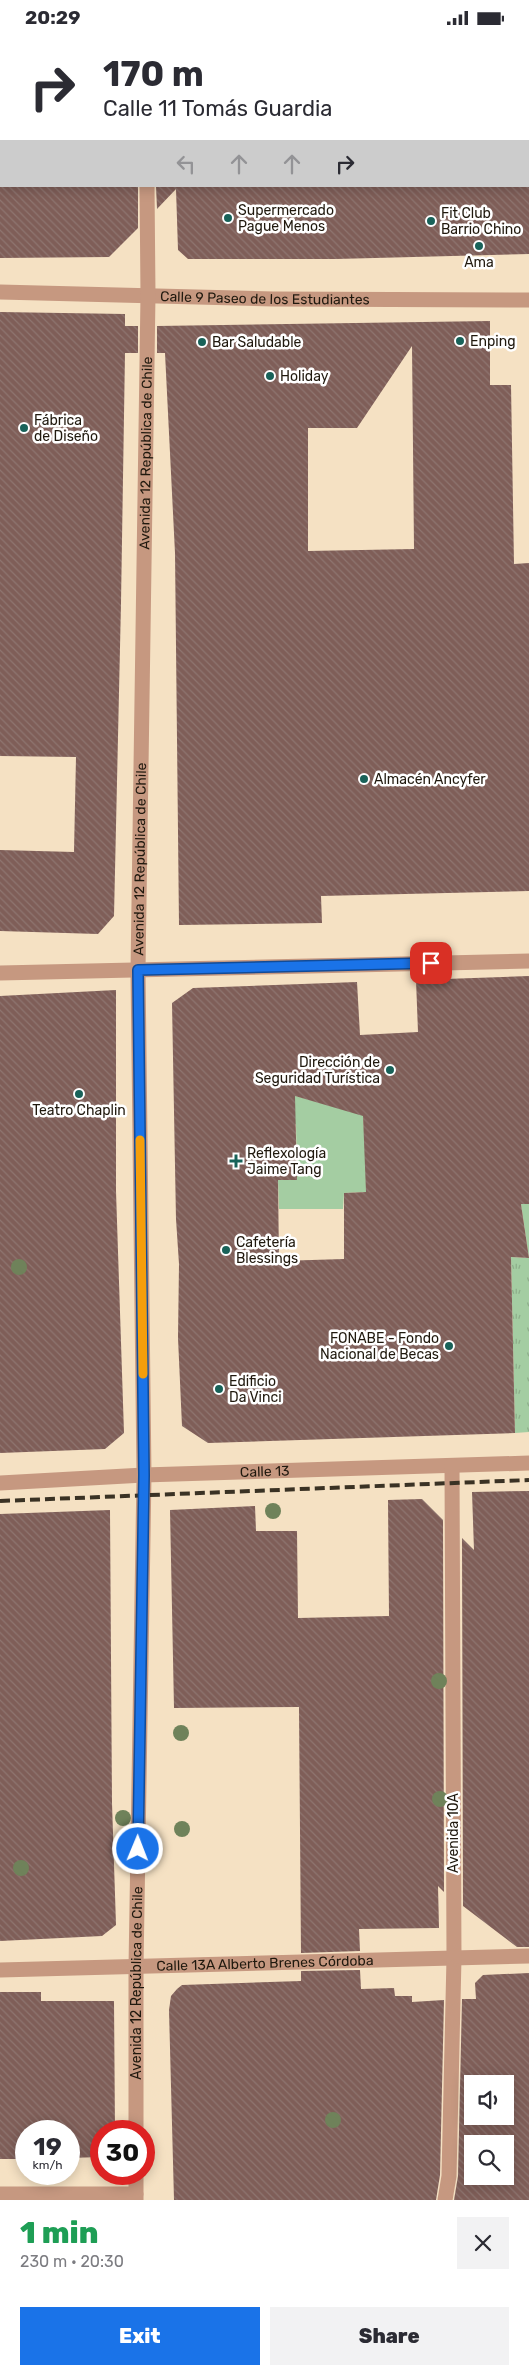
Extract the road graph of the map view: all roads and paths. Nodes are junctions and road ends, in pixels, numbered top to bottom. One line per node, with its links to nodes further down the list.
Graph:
1 (147, 187): 3 (street, Avenida 12 República de Chile)
2 (0, 292): 3 (street, Calle 9 Paseo de los Estudiantes)
3 (148, 295): 4 (street, Calle 9 Paseo de los Estudiantes); 6 (street, Avenida 12 República de Chile)
4 (529, 300)
5 (529, 961): 6 (street)
6 (138, 970): 7 (street); 10 (street, Avenida 12 República de Chile)
7 (0, 973)
8 (529, 1463): 9 (street, Calle 13)
9 (452, 1466): 10 (street, Calle 13); 13 (street, Avenida 10A)
10 (144, 1475): 11 (street, Calle 13); 14 (street, Avenida 12 República de Chile)
11 (0, 1483)
12 (529, 1956): 13 (street, Calle 13A Alberto Brenes Córdoba)
13 (454, 1958): 14 (street, Calle 13A Alberto Brenes Córdoba); 19 (street, Avenida 10A)
14 (136, 1967): 15 (street, Calle 13A Alberto Brenes Córdoba); 16 (street, Avenida 12 República de Chile)
15 (0, 1970)
16 (136, 2120)
17 (0, 2194): 18 (street)
18 (136, 2197)
19 (445, 2200)

